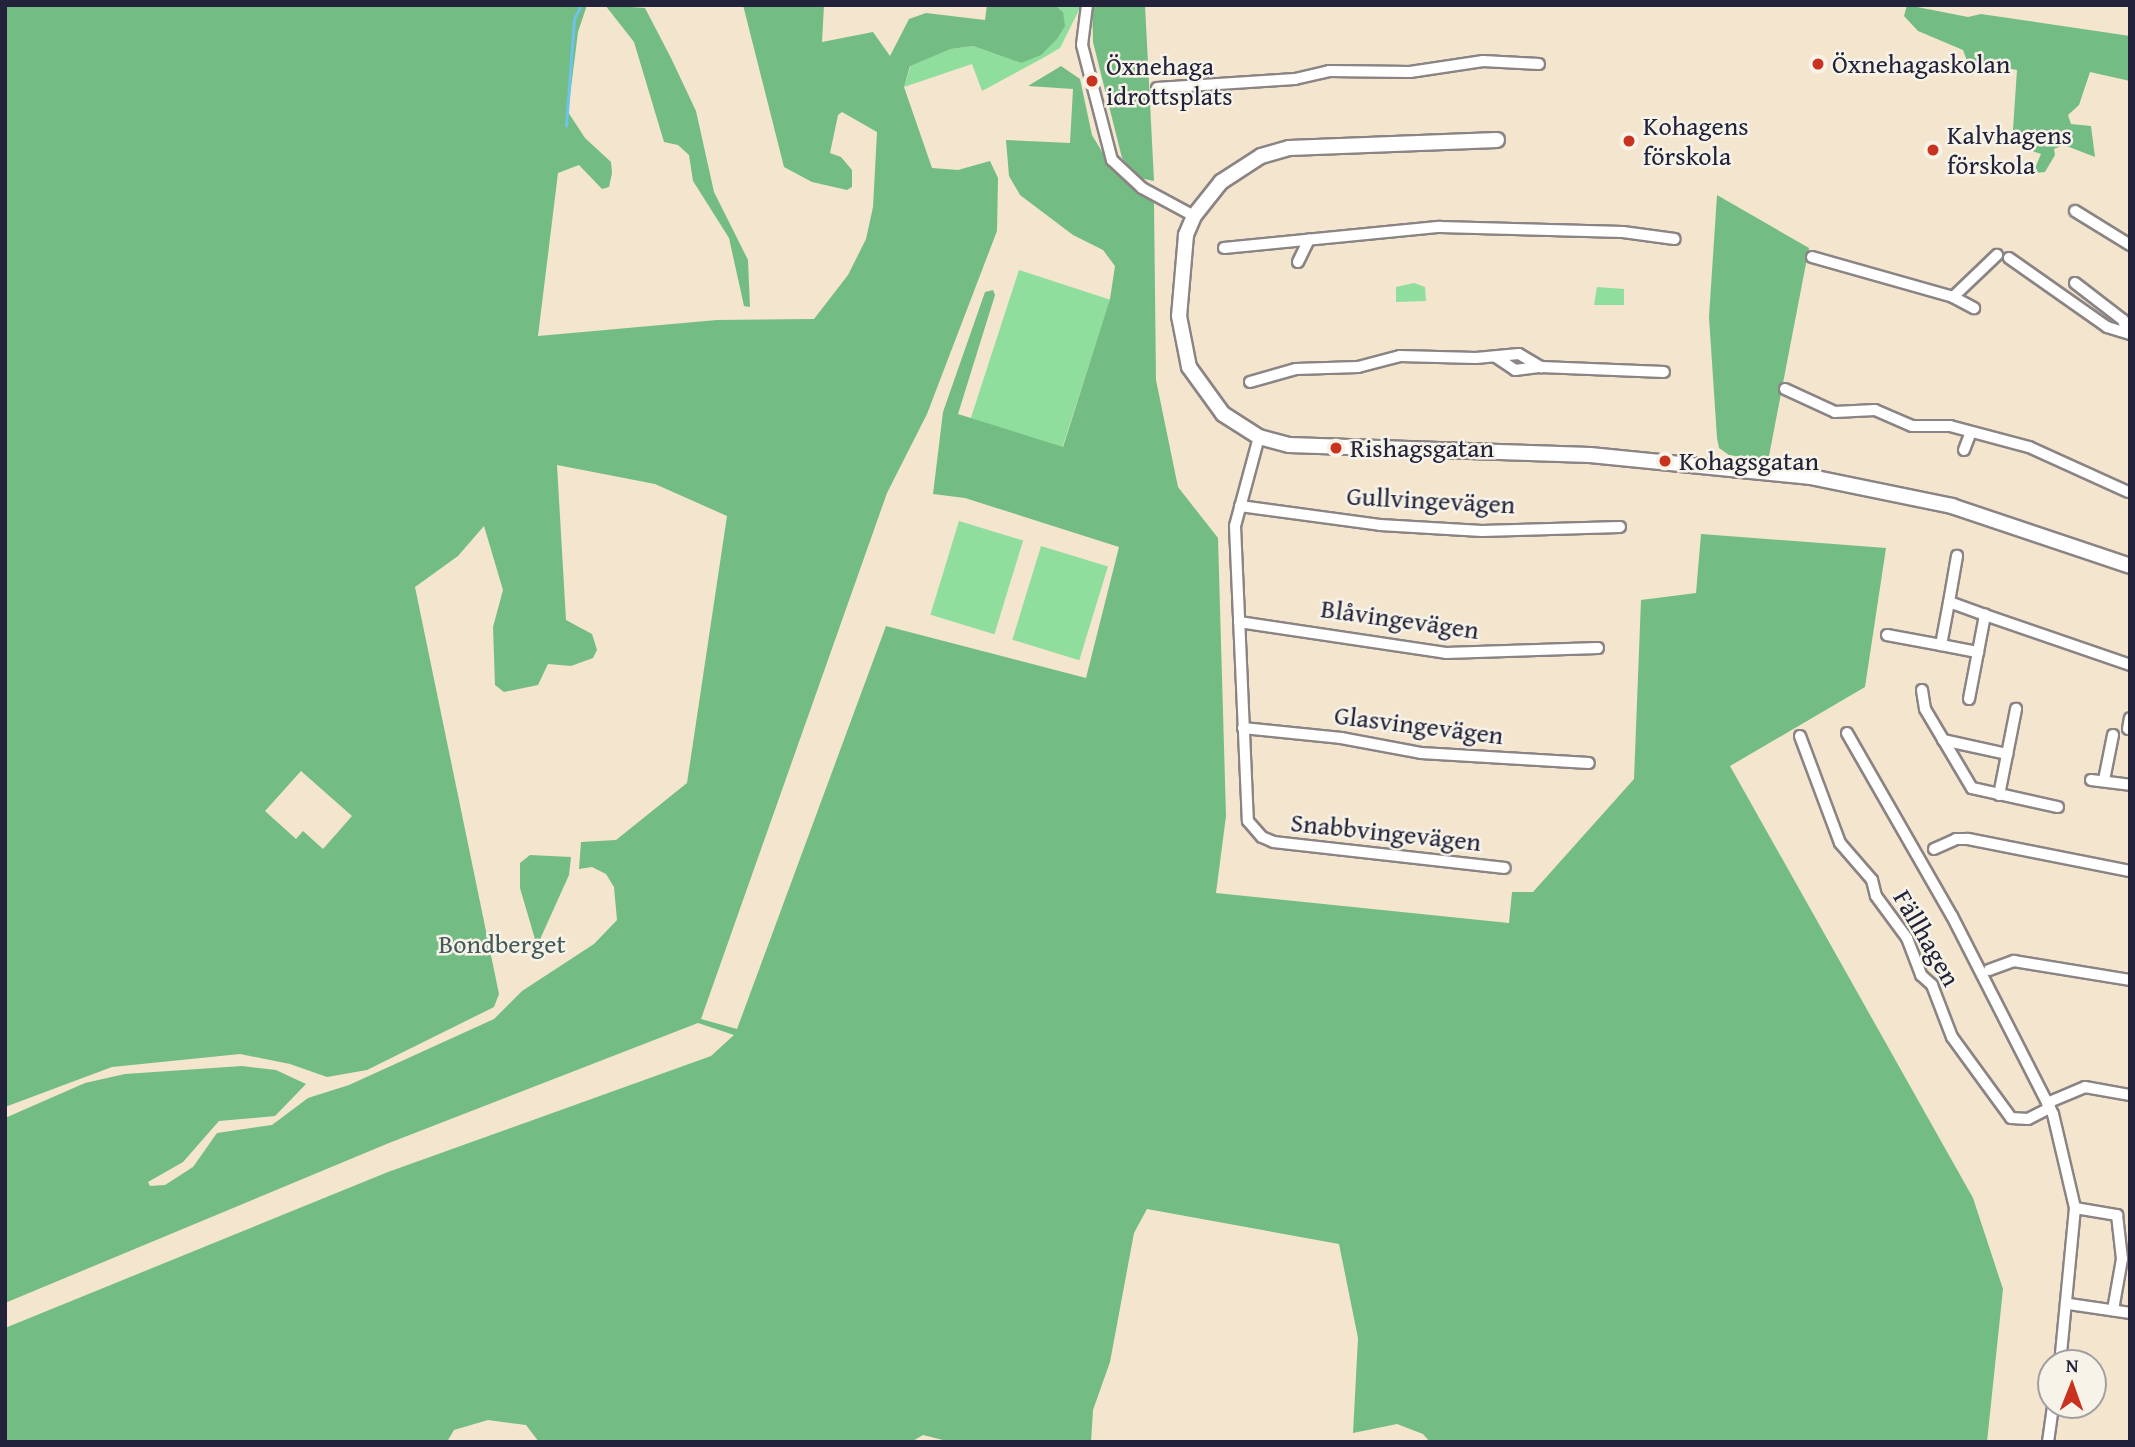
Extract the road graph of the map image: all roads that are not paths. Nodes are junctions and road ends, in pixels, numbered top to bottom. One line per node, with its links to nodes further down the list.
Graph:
1 (1087, 5): 6 (street)
2 (1539, 64): 3 (street)
3 (1157, 88)
4 (1497, 140): 6 (street)
5 (2075, 211): 9 (street)
6 (1195, 216): 23 (street)
7 (1309, 239): 8 (street); 10 (street); 14 (street)
8 (1675, 239)
9 (2130, 245)
10 (1224, 248)
11 (1997, 255): 16 (street)
12 (1811, 257): 16 (street)
13 (2009, 258): 18 (street)
14 (1298, 262)
15 (2075, 283): 18 (street)
16 (1953, 297): 17 (street)
17 (1974, 308)
18 (2128, 332)
19 (1664, 372): 20 (street)
20 (1250, 382)
21 (1785, 389): 22 (street)
22 (1971, 432): 24 (street); 25 (street)
23 (1259, 437): 26 (street); 29 (street)
24 (1965, 450)
25 (2128, 492)
26 (1240, 506): 27 (street, Gullvingevägen); 32 (street)
27 (1620, 527)
28 (1957, 556): 30 (street)
29 (2130, 566)
30 (1949, 602): 31 (street); 34 (street)
31 (1985, 615): 36 (street); 37 (street)
32 (1239, 622): 35 (street, Blåvingevägen); 41 (street)
33 (1887, 635): 34 (street)
34 (1941, 645): 36 (street)
35 (1598, 648)
36 (1978, 652): 39 (street)
37 (2130, 665)
38 (1922, 690): 45 (street)
39 (1969, 699)
40 (2017, 709): 46 (street)
41 (1243, 728): 47 (street, Glasvingevägen); 54 (street, Snabbvingevägen)
42 (1847, 733): 59 (street, Fällhagen)
43 (2113, 735): 49 (street)
44 (1800, 736): 59 (street, Fällhagen)
45 (1943, 740): 46 (street); 51 (street)
46 (2007, 754): 51 (street)
47 (1589, 763)
48 (2091, 780): 49 (street)
49 (2104, 780): 50 (street)
50 (2130, 785)
51 (1998, 795): 52 (street)
52 (2058, 807)
53 (1934, 849): 55 (street)
54 (1506, 868)
55 (2130, 871)
56 (1989, 970): 57 (street)
57 (2130, 979)
58 (2130, 1095): 59 (street)
59 (2049, 1105): 60 (street, Fällhagen)
60 (2075, 1208): 62 (street); 64 (street, Fällhagen)
61 (2130, 1212): 62 (street)
62 (2117, 1215): 63 (street)
63 (2125, 1270): 65 (street)
64 (2069, 1304): 65 (street); 67 (street, Fällhagen)
65 (2113, 1310): 66 (street)
66 (2130, 1313)
67 (2062, 1349)
68 (2051, 1419): 69 (street)
69 (2048, 1442)

